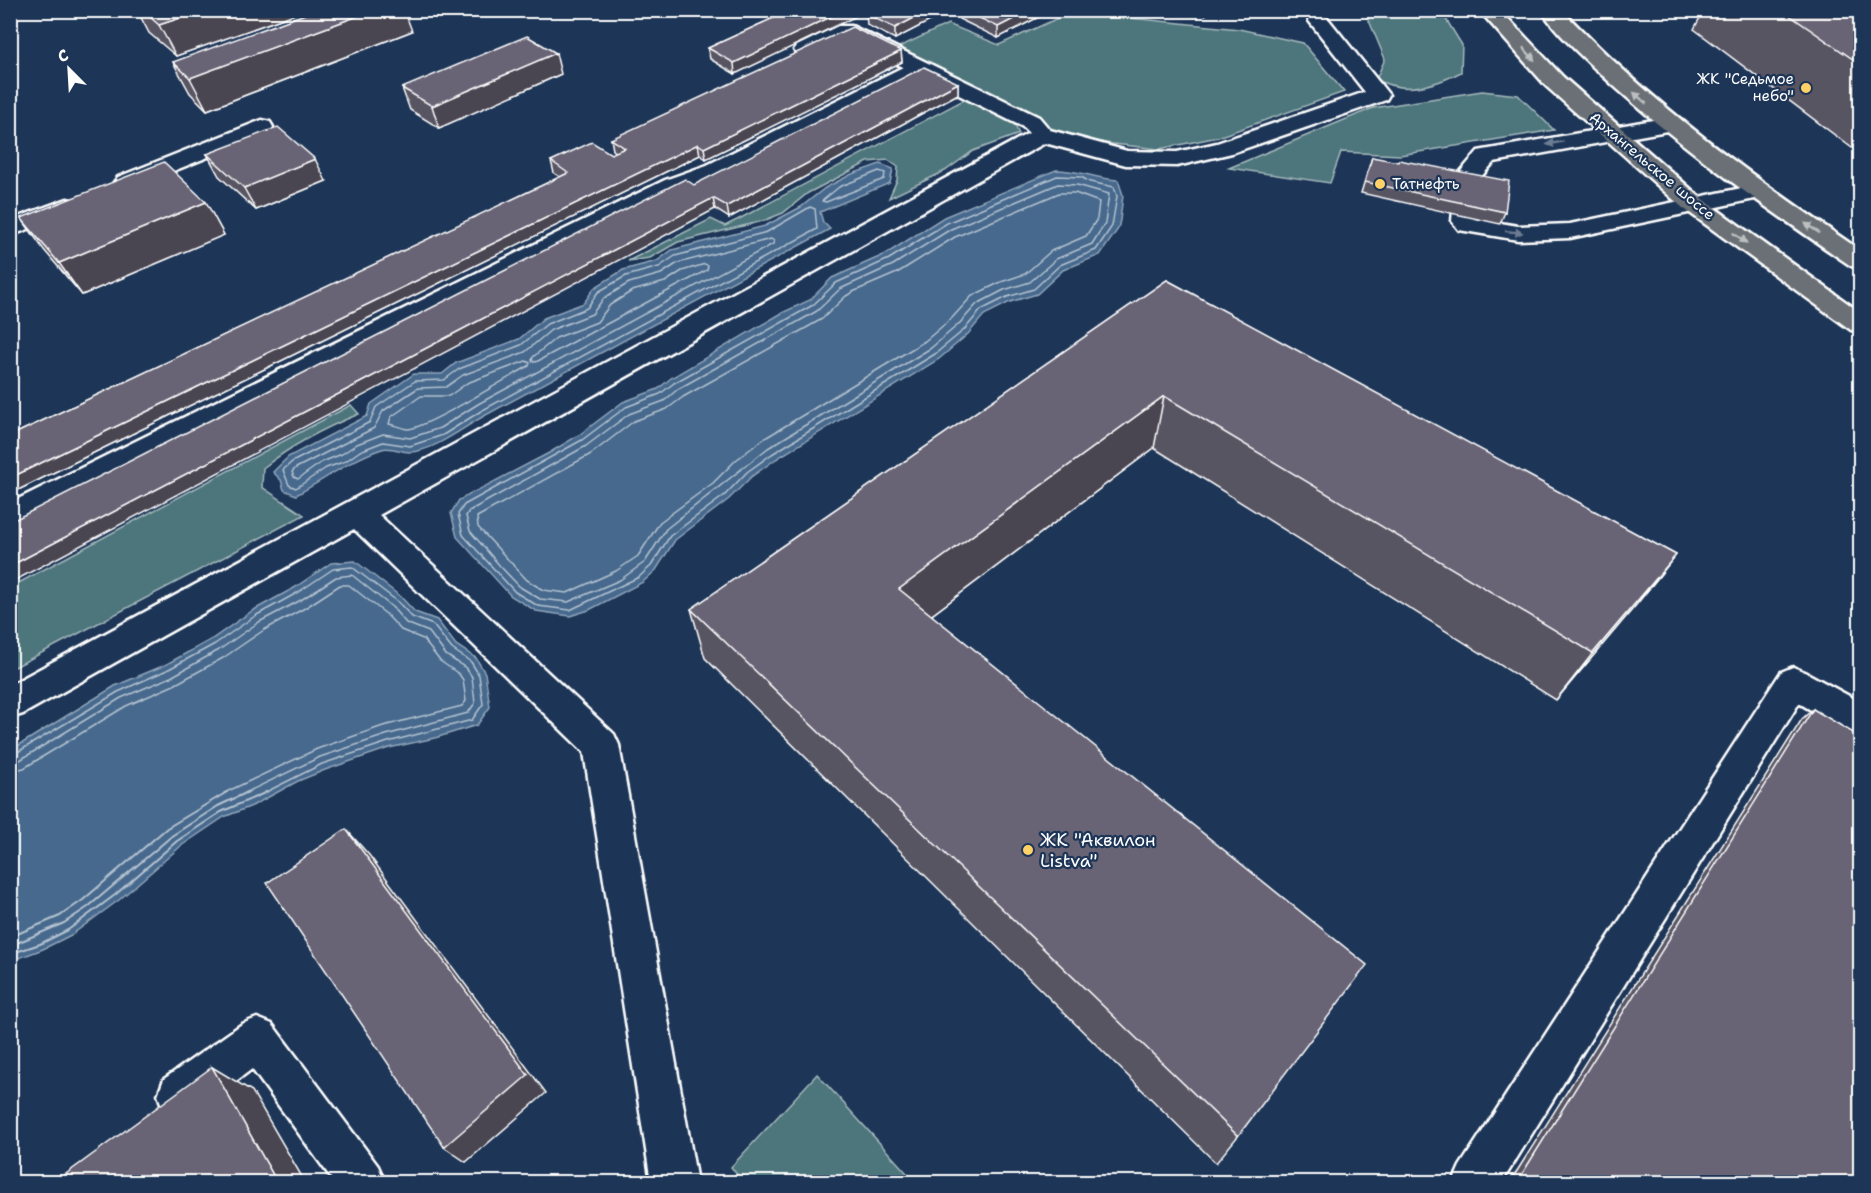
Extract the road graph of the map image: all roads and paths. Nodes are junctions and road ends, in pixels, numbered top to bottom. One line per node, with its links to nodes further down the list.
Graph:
1 (1315, 10): 11 (lane)
2 (1489, 10): 10 (main road, Архангельское шоссе, one-way to 10)
3 (1551, 10): 8 (main road, one-way to 3)
4 (865, 20): 5 (lane)
5 (845, 30): 6 (lane); 7 (lane)
6 (782, 61)
7 (920, 66): 11 (lane); 20 (lane)
8 (1670, 124): 10 (lane); 13 (main road)
9 (262, 127): 12 (lane)
10 (1612, 133): 15 (main road, Архангельское шоссе); 15 (lane, one-way to 15)
11 (1042, 135): 19 (lane)
12 (109, 189)
13 (1756, 192): 15 (lane); 17 (main road, one-way to 13)
14 (87, 198): 16 (lane)
15 (1692, 204): 18 (main road, Архангельское шоссе, one-way to 18)
16 (10, 229)
17 (1860, 261)
18 (1860, 324)
19 (357, 513): 21 (lane); 25 (lane)
20 (10, 517)
21 (10, 703)
22 (1860, 720): 26 (lane)
23 (144, 1121): 24 (lane)
24 (362, 1182)
25 (674, 1182)
26 (1476, 1182)

